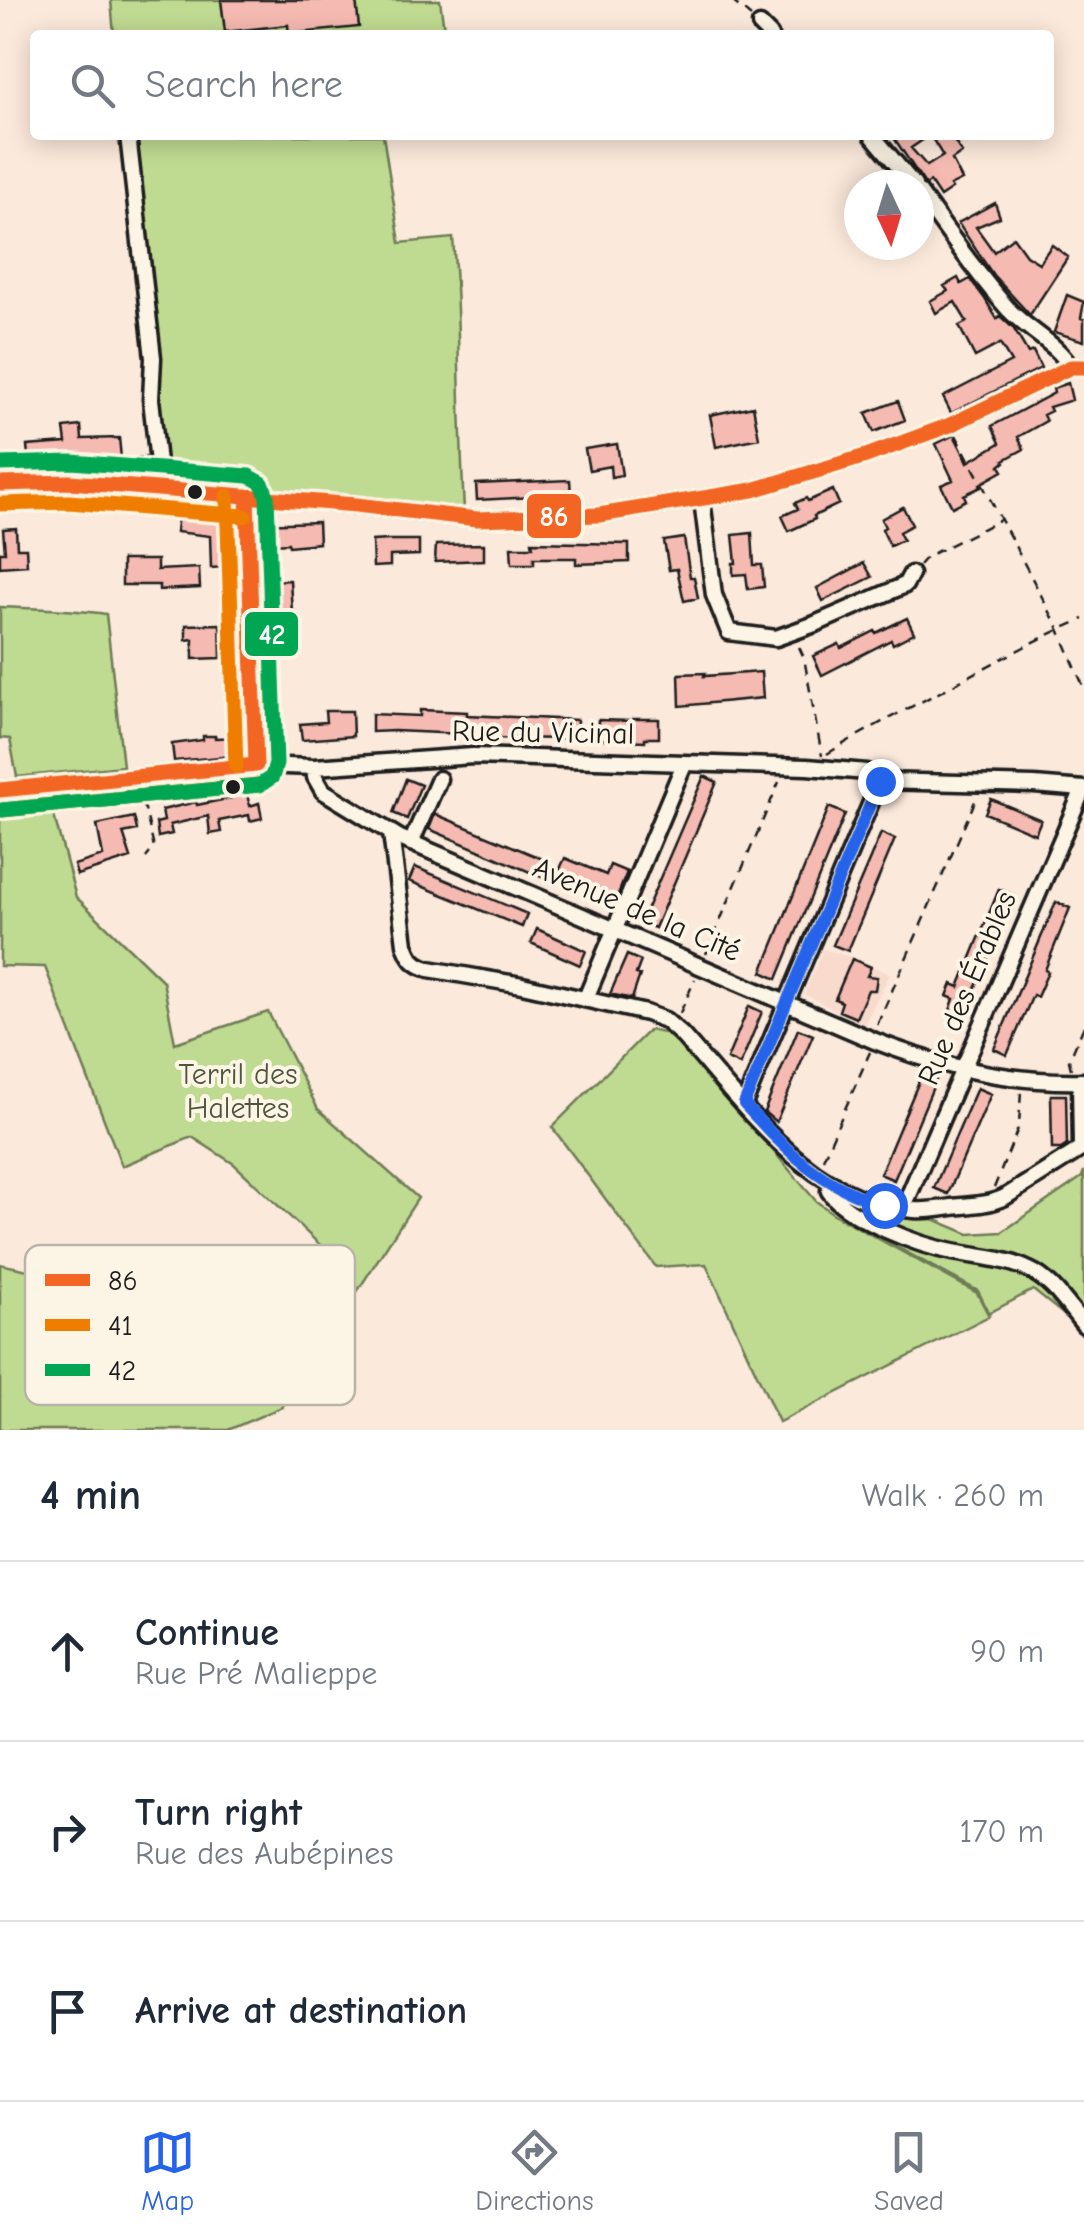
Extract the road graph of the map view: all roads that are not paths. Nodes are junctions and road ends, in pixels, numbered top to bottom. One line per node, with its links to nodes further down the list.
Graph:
1 (129, 140): 7 (street)
2 (876, 140): 3 (street)
3 (901, 170)
4 (934, 212): 5 (street)
5 (1078, 367): 9 (street)
6 (0, 484): 7 (street)
7 (161, 490): 8 (street)
8 (247, 496): 9 (street); 12 (street)
9 (702, 500): 10 (street)
10 (912, 574)
11 (684, 764): 13 (street, Rue du Vicinal); 15 (street, Rue du Vicinal); 20 (street)
12 (256, 765): 13 (street, Rue du Vicinal); 17 (street, Rue du Vicinal)
13 (314, 767): 18 (street, Avenue de la Cité)
14 (439, 779): 19 (street, Rue du Vicinal)
15 (880, 781): 16 (street, Rue du Vicinal); 22 (street)
16 (1083, 789): 23 (street, Rue des Érables)
17 (0, 790)
18 (390, 832): 19 (street, Avenue de la Cité); 21 (street)
19 (410, 843): 20 (street, Avenue de la Cité)
20 (616, 930): 21 (street); 22 (street, Avenue de la Cité)
21 (586, 998): 25 (street)
22 (787, 1003): 23 (street, Avenue de la Cité); 25 (street)
23 (963, 1069): 24 (street, Avenue de la Cité); 28 (street, Rue des Érables)
24 (1079, 1077): 26 (street)
25 (744, 1104): 27 (street)
26 (1083, 1148): 28 (street)
27 (832, 1184): 28 (street); 29 (street)
28 (904, 1209)
29 (1084, 1325)

